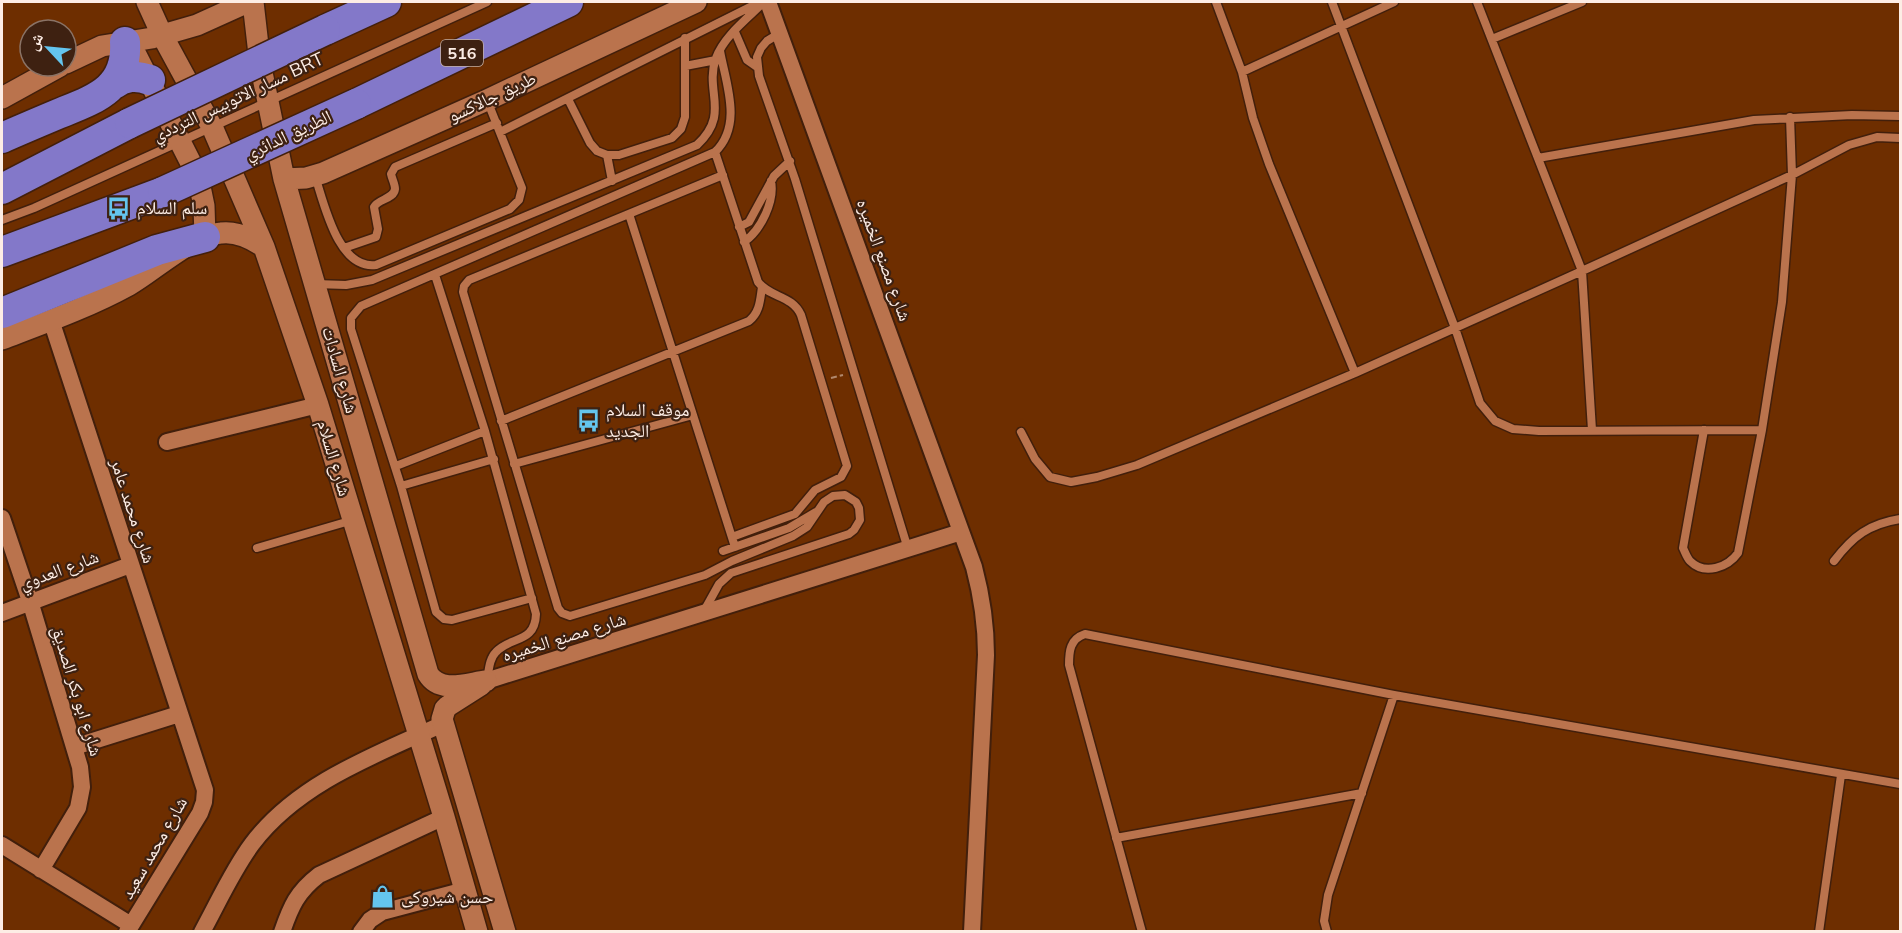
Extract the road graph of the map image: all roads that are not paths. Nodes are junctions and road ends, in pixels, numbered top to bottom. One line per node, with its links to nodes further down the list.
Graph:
1 (147, 2): 18 (street, شارع السلام)
2 (248, 2): 18 (street)
3 (253, 2): 46 (street, شارع السادات)
4 (386, 2): 49 (highway, bridge)
5 (487, 2): 51 (lane, مسار الاتوبيس الترددي BRT)
6 (568, 2): 57 (highway, الطريق الدائري / 516, bridge)
7 (696, 2): 33 (street, طريق جالاكسو)
8 (762, 2): 16 (lane); 19 (lane)
9 (768, 2): 17 (street, شارع مصنع الخميره)
10 (1216, 2): 27 (lane)
11 (1332, 2): 15 (lane)
12 (1394, 2): 15 (lane)
13 (1477, 2): 20 (lane)
14 (1582, 2): 20 (lane)
15 (1341, 27): 27 (lane); 64 (lane)
16 (735, 32): 22 (lane); 26 (lane)
17 (780, 33): 26 (lane); 84 (street, شارع مصنع الخميره)
18 (162, 36): 21 (street); 55 (street, شارع السلام)
19 (685, 38): 25 (lane); 32 (lane)
20 (1492, 39): 41 (lane)
21 (127, 41): 23 (street); 29 (street); 30 (highway)
22 (720, 51): 24 (lane); 39 (lane)
23 (78, 57)
24 (716, 60): 25 (lane); 48 (lane)
25 (685, 66): 40 (lane)
26 (757, 67): 42 (lane)
27 (1242, 72): 67 (lane)
28 (38, 78): 31 (street)
29 (150, 80): 30 (highway); 53 (street)
30 (114, 84): 37 (highway)
31 (2, 98)
32 (568, 99): 36 (lane); 40 (lane)
33 (487, 100): 36 (lane); 45 (street, طريق جالاكسو)
34 (1900, 116): 35 (lane)
35 (1790, 117): 41 (lane); 44 (lane)
36 (498, 127): 56 (lane); 56 (lane)
37 (2, 138)
38 (1900, 138): 44 (lane)
39 (715, 152): 43 (lane); 59 (lane)
40 (607, 155): 48 (lane)
41 (1538, 158): 58 (lane)
42 (790, 161): 47 (lane); 89 (lane)
43 (723, 175): 50 (lane); 52 (lane)
44 (1792, 175): 58 (lane); 73 (lane)
45 (315, 176): 46 (street, طريق جالاكسو); 56 (lane)
46 (284, 178): 60 (street, شارع السادات)
47 (771, 180): 52 (lane); 54 (lane)
48 (612, 181): 60 (lane)
49 (2, 189)
50 (629, 214): 66 (lane); 70 (lane)
51 (2, 220)
52 (739, 227): 54 (lane)
53 (205, 237): 55 (street); 62 (highway); 63 (street)
54 (744, 242): 61 (lane)
55 (264, 246): 68 (street, شارع السلام)
56 (344, 248)
57 (2, 252)
58 (1582, 271): 64 (lane); 71 (lane)
59 (435, 275): 74 (lane); 79 (lane)
60 (315, 284): 94 (street, شارع السادات)
61 (762, 287): 66 (lane); 85 (lane)
62 (2, 313)
63 (51, 320): 65 (street); 93 (street, شارع محمد عامر)
64 (1455, 328): 67 (lane); 71 (lane)
65 (2, 339)
66 (673, 351): 69 (lane); 70 (lane)
67 (1355, 373): 75 (lane)
68 (318, 405): 76 (street); 83 (street, شارع السلام)
69 (693, 415): 78 (lane); 85 (lane)
70 (501, 421): 78 (lane)
71 (1592, 430): 72 (lane)
72 (1704, 430): 73 (lane); 73 (lane)
73 (1762, 430)
74 (485, 431): 77 (lane); 79 (lane)
75 (1021, 432)
76 (167, 442)
77 (494, 459): 80 (lane); 95 (lane)
78 (514, 464): 86 (lane)
79 (396, 466): 80 (lane)
80 (401, 486): 95 (lane)
81 (2, 518): 96 (street, شارع ابو بكر الصديق)
82 (1900, 519): 91 (lane)
83 (354, 520): 88 (lane); 92 (street, شارع السلام)
84 (961, 532): 89 (street, شارع مصنع الخميره); 119 (street, شارع مصنع الخميره)
85 (732, 537): 87 (lane)
86 (775, 538): 87 (lane); 98 (lane)
87 (735, 547): 90 (lane)
88 (257, 548)
89 (908, 549): 98 (street, شارع مصنع الخميره)
90 (723, 551)
91 (1834, 561)
92 (367, 562): 94 (street); 103 (street, شارع السلام)
93 (130, 565): 96 (street, شارع العدوي); 101 (street, شارع محمد عامر)
94 (406, 597): 99 (street, شارع السادات)
95 (532, 598): 99 (lane)
96 (30, 601): 97 (street, شارع العدوي); 104 (street, شارع ابو بكر الصديق)
97 (2, 612)
98 (702, 613): 99 (street, شارع مصنع الخميره)
99 (486, 681): 102 (street)
100 (1394, 695): 105 (lane); 107 (lane); 109 (lane)
101 (179, 714): 104 (street); 113 (street, شارع محمد سعيد)
102 (443, 724): 103 (street); 118 (street)
103 (419, 735): 108 (street, شارع السلام); 114 (street)
104 (74, 747): 111 (street, شارع ابو بكر الصديق)
105 (1841, 775): 106 (lane); 122 (lane)
106 (1900, 784)
107 (1362, 793): 109 (lane); 121 (lane)
108 (444, 817): 112 (street, شارع السلام); 115 (street)
109 (1116, 837): 120 (lane)
110 (2, 845): 111 (street)
111 (41, 870): 113 (street)
112 (465, 890): 116 (street); 117 (street, شارع السلام)
113 (129, 928)
114 (202, 932)
115 (282, 932)
116 (361, 932)
117 (477, 932)
118 (504, 932)
119 (972, 932)
120 (1142, 932)
121 (1328, 932)
122 (1819, 932)

